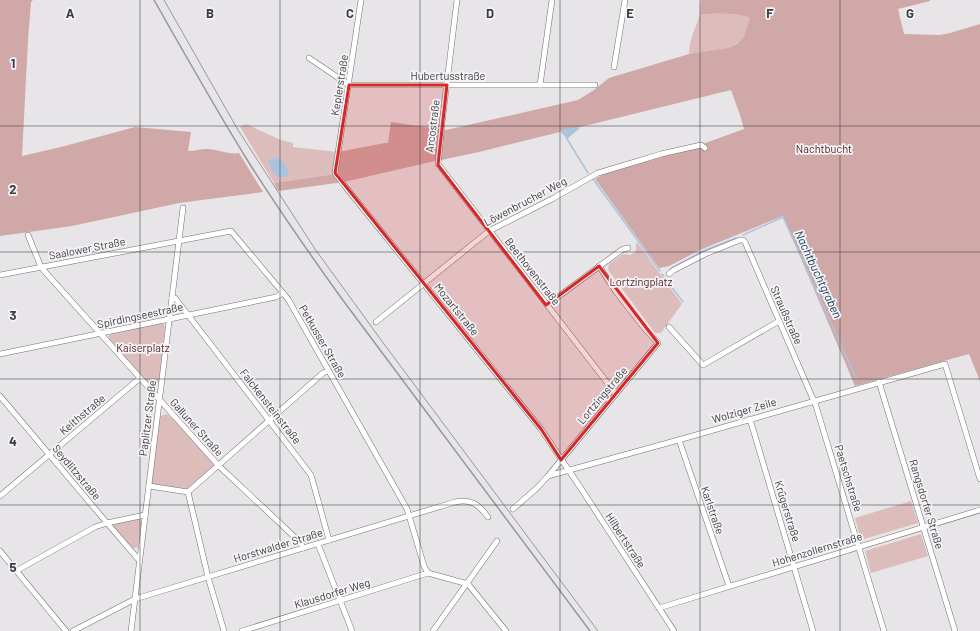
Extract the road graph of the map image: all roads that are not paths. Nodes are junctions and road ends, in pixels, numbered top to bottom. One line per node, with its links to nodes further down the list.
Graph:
1 (361, 0): 7 (street, Keplerstraße)
2 (457, 0): 8 (street, Arcostraße)
3 (552, 0): 9 (street)
4 (625, 0): 6 (street)
5 (309, 58): 7 (street)
6 (614, 67)
7 (349, 85): 8 (street, Hubertusstraße); 13 (street, Keplerstraße)
8 (447, 85): 9 (street, Hubertusstraße); 12 (street, Arcostraße)
9 (540, 85): 10 (street, Hubertusstraße)
10 (595, 85)
11 (705, 148): 15 (street, Löwenbrucher Weg)
12 (438, 159): 15 (street, Beethovenstraße)
13 (336, 173): 23 (street, Mozartstraße)
14 (182, 208): 17 (street, Paplitzer Straße)
15 (489, 231): 23 (street, Löwenbrucher Weg); 26 (street, Beethovenstraße)
16 (28, 235): 20 (street, Galluner Straße)
17 (179, 241): 20 (street, Saalower Straße); 24 (street, Petkusser Straße); 25 (street, Paplitzer Straße)
18 (628, 248): 19 (street)
19 (599, 266): 26 (street); 37 (street, Lortzingstraße)
20 (41, 267): 22 (street, Saalower Straße); 32 (street, Galluner Straße)
21 (669, 274): 29 (street, Straußstraße)
22 (0, 275)
23 (423, 284): 30 (street, Löwenbrucher Weg); 45 (street, Mozartstraße)
24 (283, 293): 27 (street, Spirdingseestraße); 34 (street, Petkusser Straße)
25 (172, 298): 27 (street, Falckensteinstraße); 28 (street, Paplitzer Straße)
26 (546, 305): 37 (street, Beethovenstraße)
27 (189, 315): 28 (street, Spirdingseestraße); 42 (street, Falckensteinstraße)
28 (169, 320): 32 (street, Spirdingseestraße); 39 (street, Paplitzer Straße)
29 (779, 321): 31 (street); 40 (street, Straußstraße)
30 (376, 322)
31 (669, 327)
32 (101, 334): 33 (street, Spirdingseestraße); 35 (street, Galluner Straße)
33 (0, 354)
34 (328, 370): 42 (street); 56 (street, Petkusser Straße)
35 (140, 378): 39 (street, Galluner Straße); 44 (street, Keithstraße)
36 (879, 382): 40 (street, Wolziger Zeile); 49 (street, Wolziger Zeile); 59 (street, Rangsdorfer Straße)
37 (616, 394): 45 (street, Lortzingstraße)
38 (0, 396): 44 (street, Seydlitzstraße)
39 (159, 400): 46 (street, Galluner Straße); 50 (street, Paplitzer Straße)
40 (814, 401): 41 (street, Wolziger Zeile); 63 (street, Paetschstraße)
41 (750, 419): 43 (street, Wolziger Zeile); 67 (street, Krügerstraße)
42 (269, 421): 46 (street); 60 (street, Falckensteinstraße)
43 (679, 440): 47 (street, Wolziger Zeile); 72 (street, Karlstraße)
44 (49, 455): 52 (street, Keithstraße); 58 (street, Seydlitzstraße)
45 (561, 460): 47 (street, Hilbertstraße); 48 (street)
46 (218, 466): 51 (street); 64 (street, Galluner Straße)
47 (569, 471): 48 (street, Wolziger Zeile); 75 (street, Hilbertstraße)
48 (548, 476): 53 (street)
49 (980, 480)
50 (149, 486): 51 (street); 55 (street, Paplitzer Straße)
51 (188, 492): 70 (street)
52 (0, 496)
53 (513, 509)
54 (980, 510): 59 (street, Hohenzollernstraße)
55 (145, 515): 58 (street); 66 (street, Paplitzer Straße)
56 (410, 516): 57 (street, Horstwalder Straße); 60 (street, Horstwalder Straße); 69 (street, Petkusser Straße)
57 (488, 517)
58 (107, 523): 66 (street, Seydlitzstraße); 68 (street)
59 (924, 527): 63 (street, Hohenzollernstraße); 87 (street, Rangsdorfer Straße)
60 (329, 540): 62 (street, Horstwalder Straße)
61 (497, 541): 71 (street)
62 (318, 544): 64 (street, Horstwalder Straße); 74 (street)
63 (859, 547): 67 (street, Hohenzollernstraße); 86 (street, Paetschstraße)
64 (303, 548): 70 (street, Horstwalder Straße)
65 (0, 552): 68 (street)
66 (139, 560): 73 (street, Paplitzer Straße)
67 (794, 567): 72 (street, Hohenzollernstraße); 85 (street, Krügerstraße)
68 (16, 571): 76 (street)
69 (428, 573): 71 (street); 74 (street, Klausdorfer Weg)
70 (208, 577): 73 (street, Horstwalder Straße); 79 (street)
71 (468, 584): 82 (street); 83 (street)
72 (729, 586): 75 (street, Hohenzollernstraße)
73 (135, 599): 77 (street, Horstwalder Straße); 78 (street, Paplitzer Straße)
74 (340, 601): 80 (street, Klausdorfer Weg); 81 (street)
75 (659, 608): 84 (street, Hilbertstraße)
76 (66, 631)
77 (73, 631)
78 (131, 631)
79 (224, 631)
80 (242, 631)
81 (352, 631)
82 (433, 631)
83 (506, 631)
84 (674, 631)
85 (814, 631)
86 (884, 631)
87 (955, 631)

